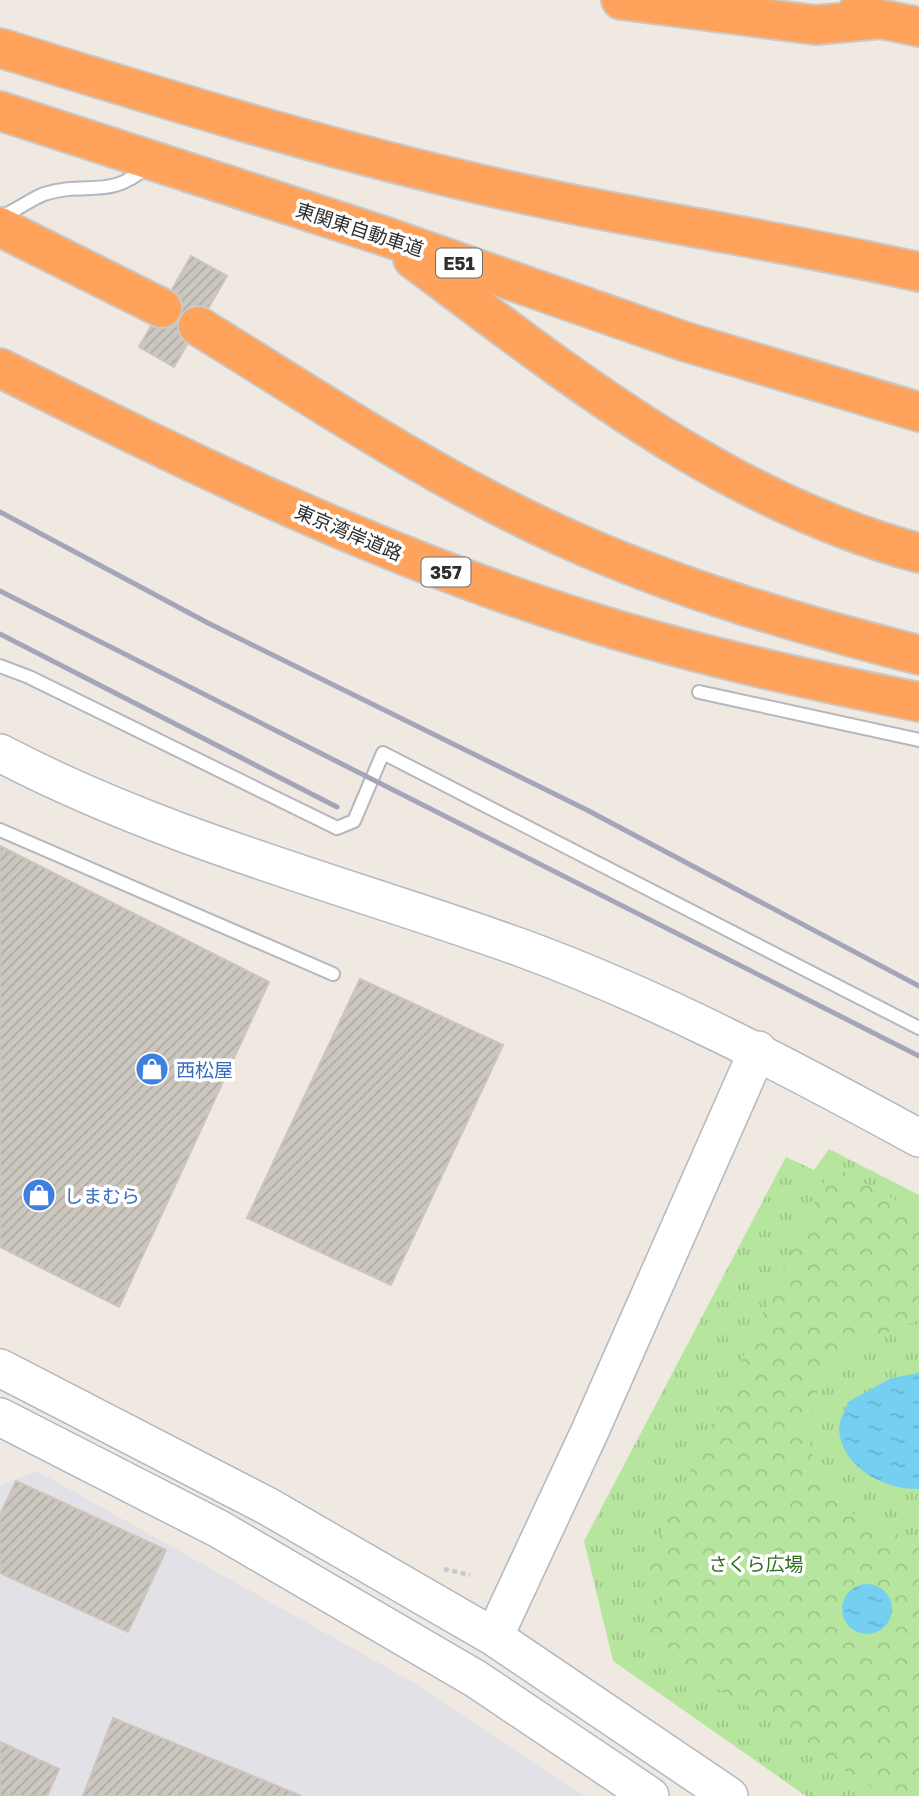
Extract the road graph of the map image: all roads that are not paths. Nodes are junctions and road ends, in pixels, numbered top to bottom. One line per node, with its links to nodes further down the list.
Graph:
1 (621, 0): 3 (highway)
2 (789, 0): 3 (highway)
3 (881, 19): 4 (highway)
4 (919, 27)
5 (0, 48): 11 (highway)
6 (0, 111): 7 (highway, 東関東自動車道 / E51)
7 (153, 162): 8 (lane); 10 (highway, 東関東自動車道 / E51)
8 (0, 217)
9 (0, 227): 12 (highway)
10 (384, 236): 15 (highway, 東関東自動車道 / E51); 16 (highway)
11 (919, 272)
12 (162, 307)
13 (198, 326): 17 (highway)
14 (0, 368): 20 (highway, 東京湾岸道路 / 357)
15 (919, 412)
16 (919, 553)
17 (919, 655)
18 (0, 666): 25 (lane)
19 (699, 692): 21 (lane)
20 (919, 702)
21 (919, 740)
22 (0, 752): 26 (street)
23 (0, 830): 24 (lane)
24 (333, 974)
25 (919, 1028)
26 (758, 1050): 27 (street); 30 (street)
27 (919, 1138)
28 (0, 1368): 30 (street)
29 (0, 1417): 31 (street)
30 (494, 1637): 32 (street)
31 (650, 1796)
32 (729, 1796)

